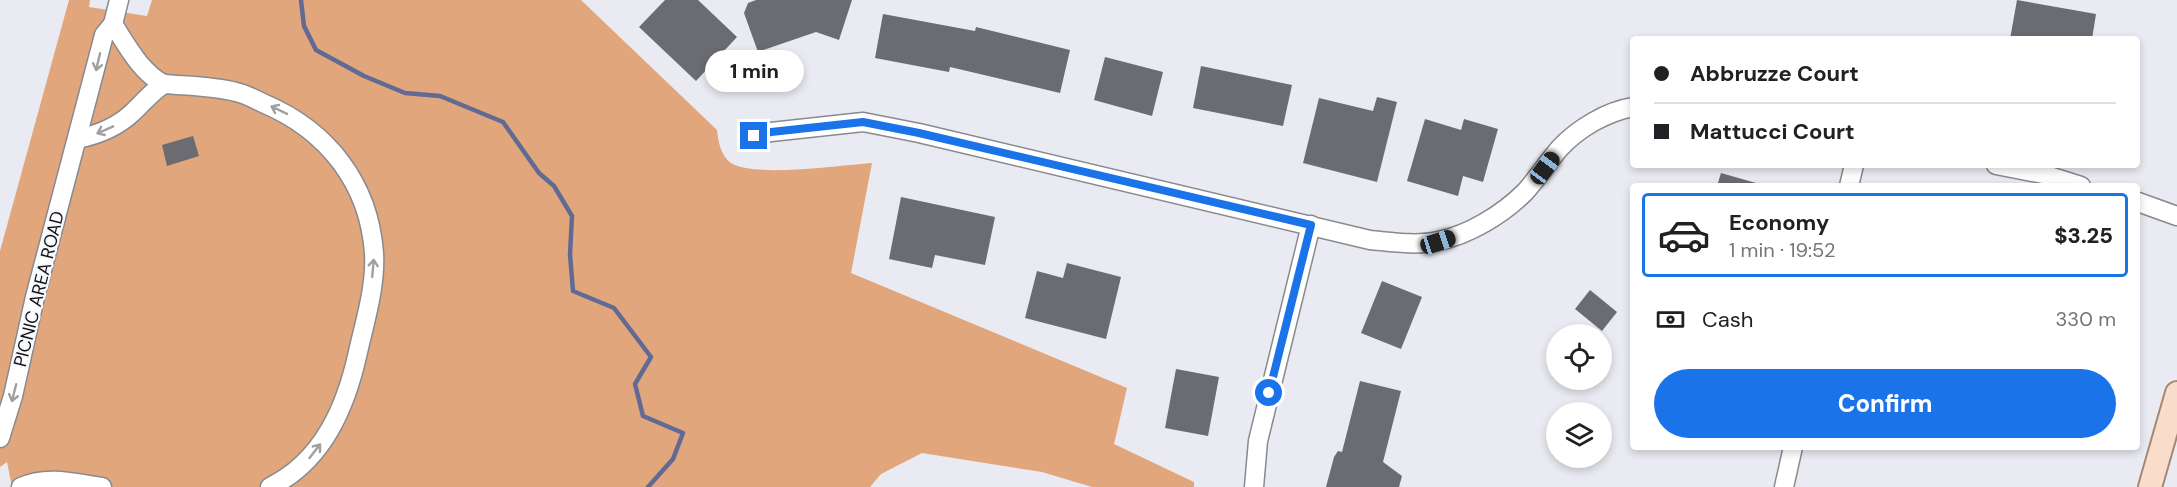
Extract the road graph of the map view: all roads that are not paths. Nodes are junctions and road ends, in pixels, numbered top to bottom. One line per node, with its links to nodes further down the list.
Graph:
1 (118, 0): 2 (street, PICNIC AREA ROAD)
2 (113, 24): 3 (street); 6 (street, PICNIC AREA ROAD, one-way to 6)
3 (164, 84): 6 (street, one-way to 6); 19 (street, one-way to 3)
4 (1630, 108): 13 (street)
5 (754, 136): 13 (street)
6 (77, 139): 15 (street, PICNIC AREA ROAD, one-way to 15)
7 (1853, 168): 9 (street)
8 (2012, 168): 10 (street)
9 (1851, 183)
10 (2072, 183)
11 (2140, 203): 12 (street)
12 (2177, 216)
13 (1311, 225): 20 (street)
14 (2177, 393): 22 (main road)
15 (0, 438)
16 (1792, 450): 21 (street)
17 (21, 487): 18 (street)
18 (102, 487)
19 (270, 487)
20 (1254, 487)
21 (1784, 487)
22 (2150, 487)

